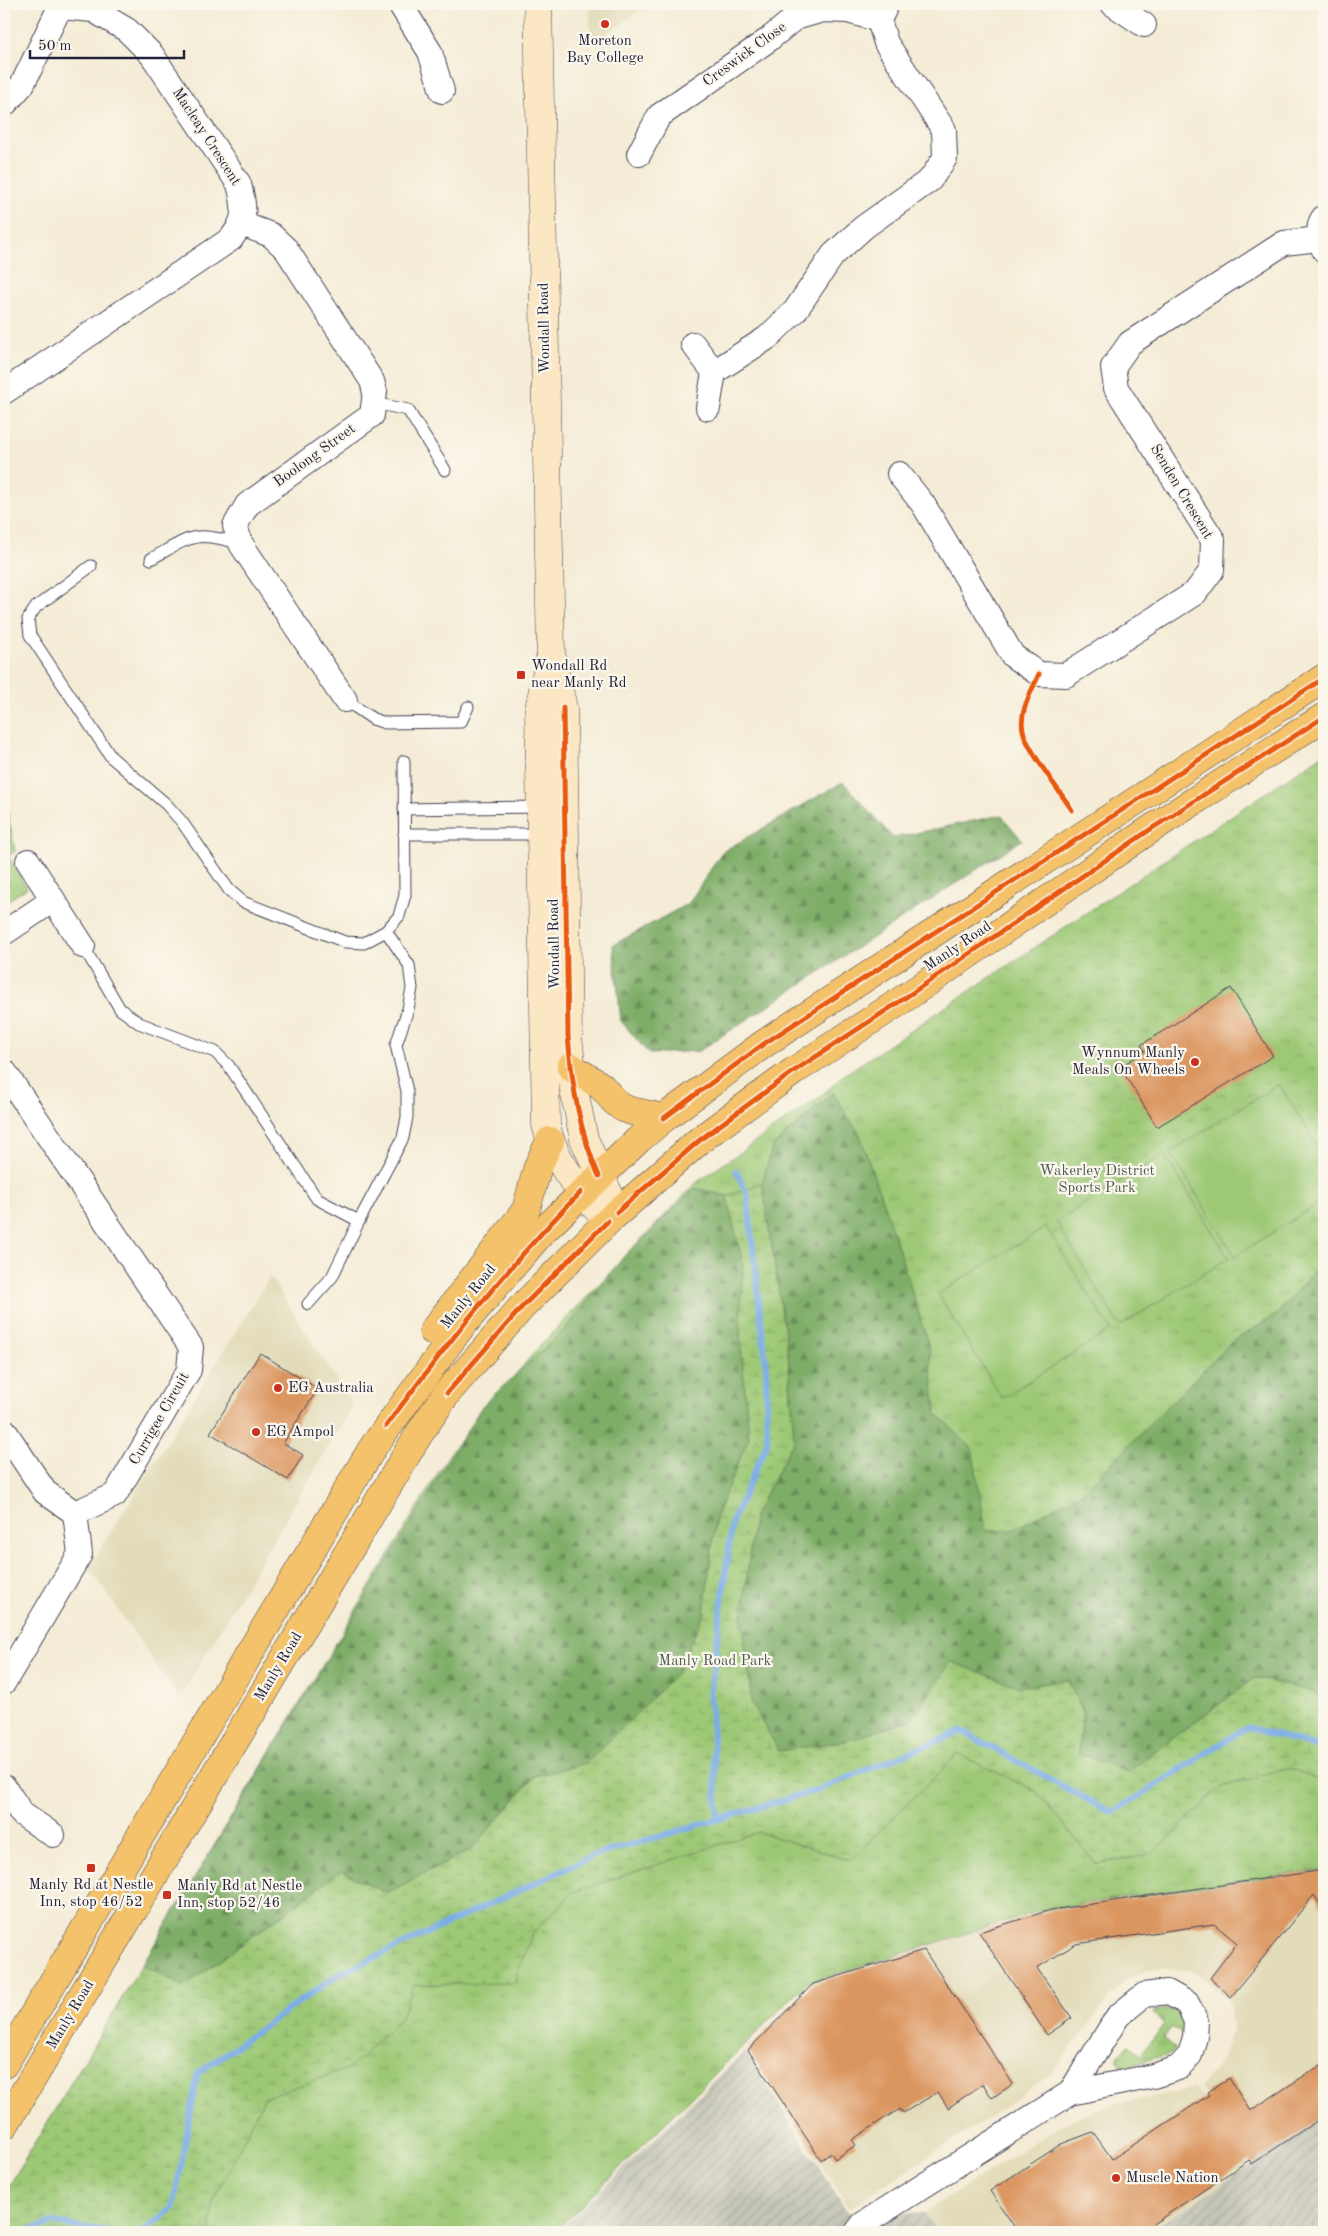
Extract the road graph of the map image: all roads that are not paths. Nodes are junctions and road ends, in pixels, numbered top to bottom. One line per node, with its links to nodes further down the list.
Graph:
1 (400, 4): 7 (street)
2 (538, 4): 24 (main road, Wondall Road)
3 (1113, 4): 6 (street)
4 (59, 5): 8 (street); 10 (street, Macleay Crescent)
5 (883, 12): 9 (street, Creswick Close); 13 (street)
6 (1144, 26)
7 (442, 92)
8 (4, 105)
9 (639, 154)
10 (242, 224): 14 (street); 15 (street)
11 (1323, 235): 20 (street, Senden Crescent)
12 (694, 344): 13 (street)
13 (714, 372): 17 (street)
14 (4, 392)
15 (374, 403): 18 (lane); 21 (street, Boolong Street)
16 (418, 404): 18 (lane)
17 (708, 408)
18 (408, 410): 19 (lane)
19 (445, 470)
20 (899, 474)
21 (241, 544): 22 (lane); 26 (street, Boolong Street)
22 (151, 559)
23 (91, 566): 36 (lane)
24 (551, 653): 30 (main road, Wondall Road); 39 (main road, Wondall Road)
25 (1324, 678): 41 (main road, Manly Road)
26 (345, 700): 27 (lane)
27 (468, 707)
28 (1324, 717): 44 (main road, Manly Road)
29 (404, 761): 31 (lane)
30 (540, 807): 31 (lane); 33 (main road, Wondall Road)
31 (404, 809): 32 (lane)
32 (404, 834): 33 (lane); 36 (lane)
33 (541, 834): 42 (main road, Wondall Road)
34 (28, 861): 35 (street)
35 (53, 900): 37 (street); 38 (street)
36 (386, 931): 45 (lane)
37 (4, 933)
38 (83, 946): 45 (lane)
39 (571, 1067): 41 (main road); 43 (main road, Wondall Road)
40 (4, 1071): 49 (street, Currigee Circuit)
41 (664, 1118): 43 (main road, Manly Road)
42 (550, 1140): 43 (main road, Wondall Road); 47 (main road)
43 (590, 1184): 44 (main road, Wondall Road); 47 (main road, Manly Road)
44 (613, 1216): 55 (main road, Manly Road)
45 (359, 1221): 46 (lane)
46 (308, 1304)
47 (386, 1426): 53 (main road, Manly Road)
48 (4, 1430): 49 (street)
49 (74, 1512): 50 (street)
50 (4, 1682)
51 (4, 1787): 52 (street)
52 (54, 1835)
53 (4, 2064)
54 (1070, 2093): 54 (street); 56 (street)
55 (4, 2126)
56 (857, 2232)

